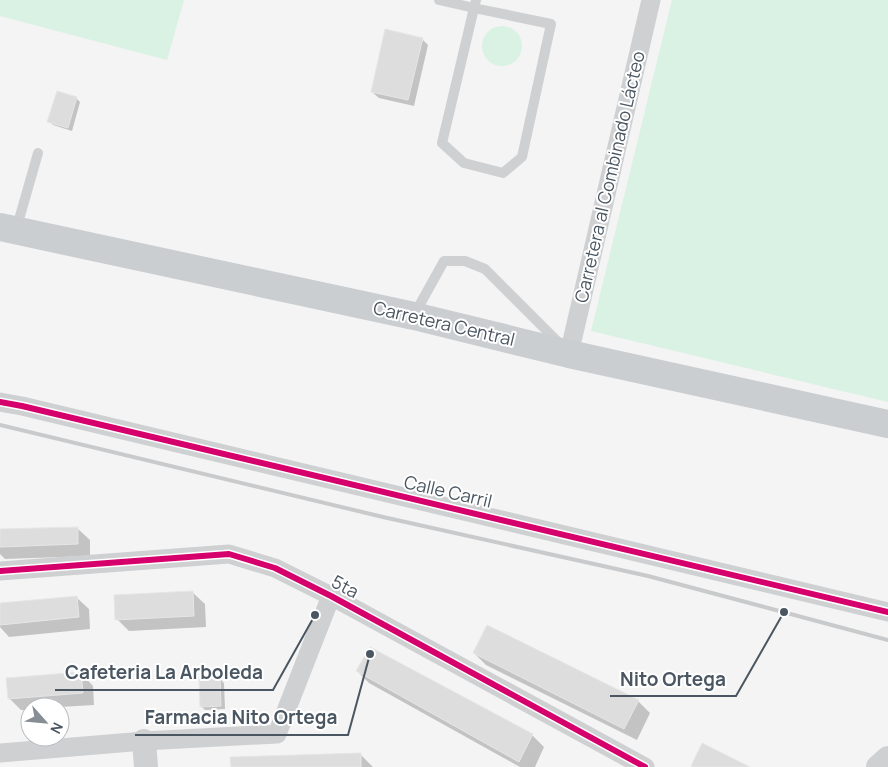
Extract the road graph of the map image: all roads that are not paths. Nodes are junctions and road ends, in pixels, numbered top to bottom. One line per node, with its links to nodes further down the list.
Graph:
1 (439, 0): 3 (lane)
2 (651, 0): 7 (street, Carretera al Combinado Lácteo)
3 (475, 4): 3 (lane)
4 (38, 153): 5 (lane)
5 (8, 229): 6 (main road, Carretera Central)
6 (414, 316): 7 (main road, Carretera Central); 7 (lane)
7 (570, 354): 9 (main road, Carretera Central)
8 (0, 402): 12 (street, Calle Carril)
9 (888, 424)
10 (0, 571): 11 (street, 5ta)
11 (331, 596): 13 (street); 17 (street, 5ta)
12 (888, 612)
13 (144, 740): 14 (street); 16 (street)
14 (0, 753)
15 (888, 758): 18 (street)
16 (146, 767)
17 (645, 767)
18 (878, 767)

